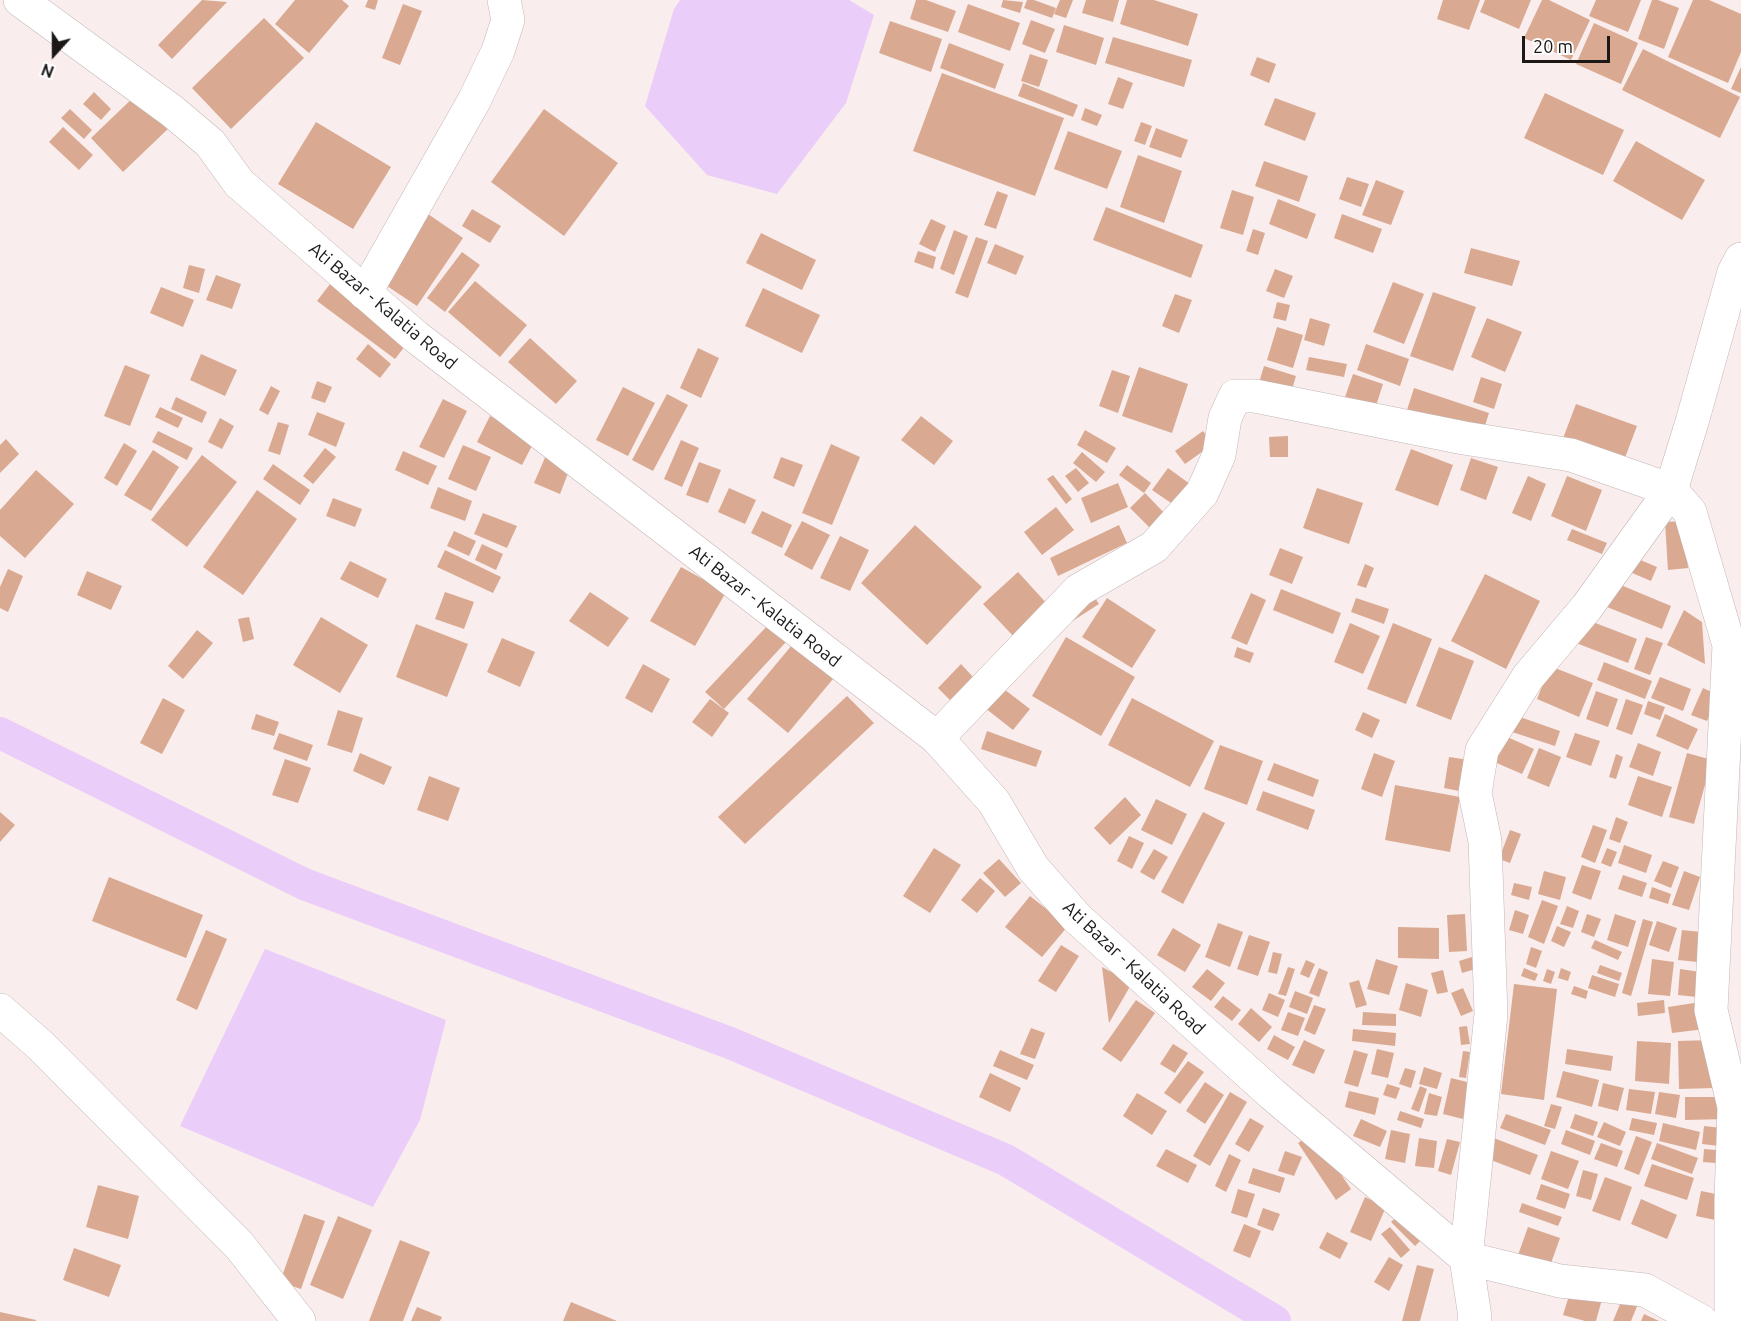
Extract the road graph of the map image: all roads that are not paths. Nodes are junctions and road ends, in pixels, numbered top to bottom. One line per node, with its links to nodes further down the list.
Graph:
1 (20, 0): 4 (main road, Ati Bazar - Kalatia Road)
2 (504, 0): 4 (main road)
3 (1741, 259): 5 (main road)
4 (365, 292): 6 (main road, Ati Bazar - Kalatia Road)
5 (1671, 490): 6 (main road); 8 (main road); 12 (main road)
6 (937, 738): 8 (main road, Ati Bazar - Kalatia Road)
7 (0, 1010): 9 (main road)
8 (1466, 1258): 10 (main road); 11 (main road)
9 (299, 1321)
10 (1473, 1321)
11 (1701, 1321)
12 (1731, 1321)

